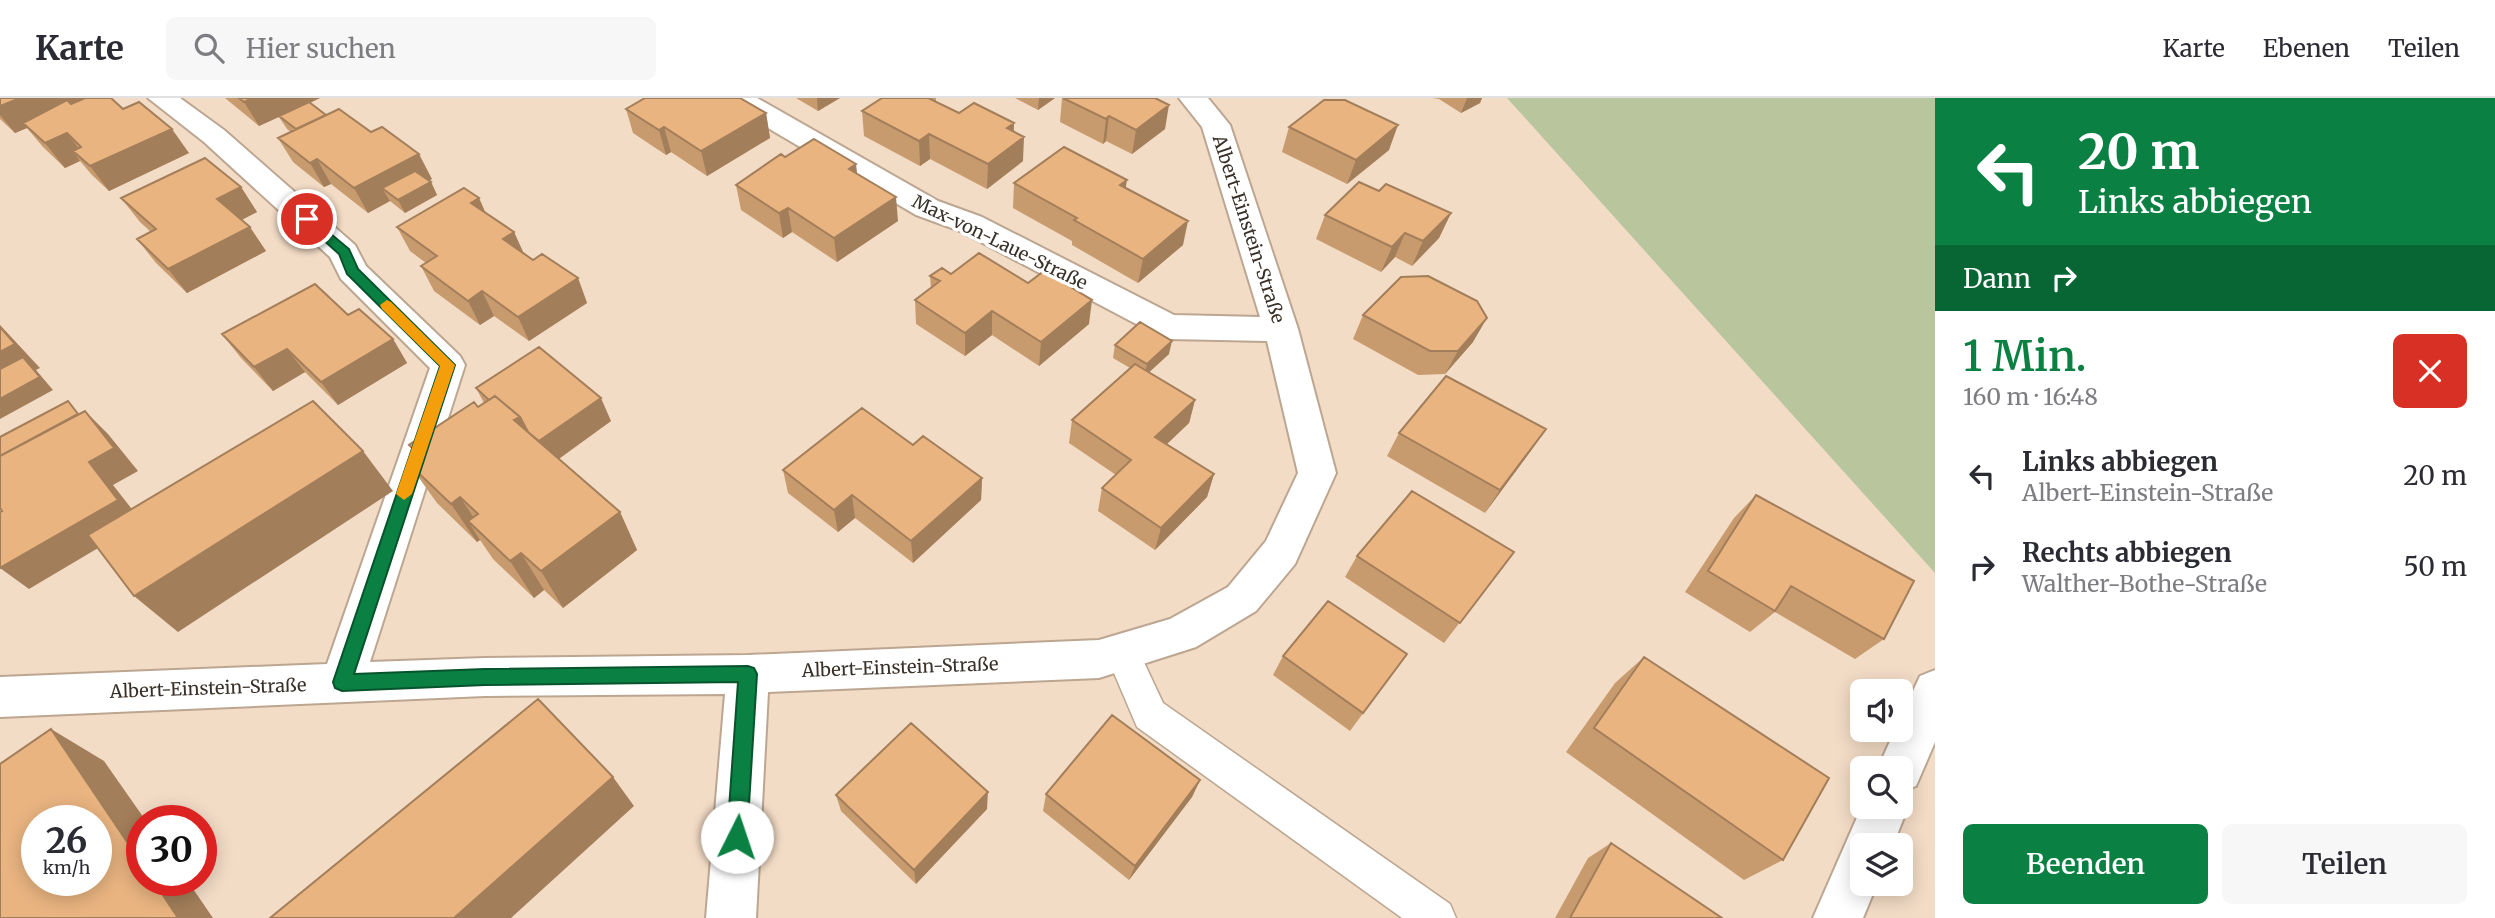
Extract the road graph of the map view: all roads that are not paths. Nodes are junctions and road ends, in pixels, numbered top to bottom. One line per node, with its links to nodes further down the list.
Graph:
1 (162, 98): 7 (street)
2 (737, 98): 4 (street, Max-von-Laue-Straße)
3 (1193, 98): 4 (street, Albert-Einstein-Straße)
4 (1281, 328): 5 (street, Albert-Einstein-Straße)
5 (1122, 652): 6 (street, Albert-Einstein-Straße); 13 (lane)
6 (748, 674): 7 (street, Albert-Einstein-Straße); 12 (street)
7 (342, 682): 9 (street, Albert-Einstein-Straße)
8 (1935, 690): 10 (street)
9 (0, 696)
10 (1906, 756)
11 (1850, 890): 14 (street)
12 (731, 918)
13 (1436, 918)
14 (1838, 918)

